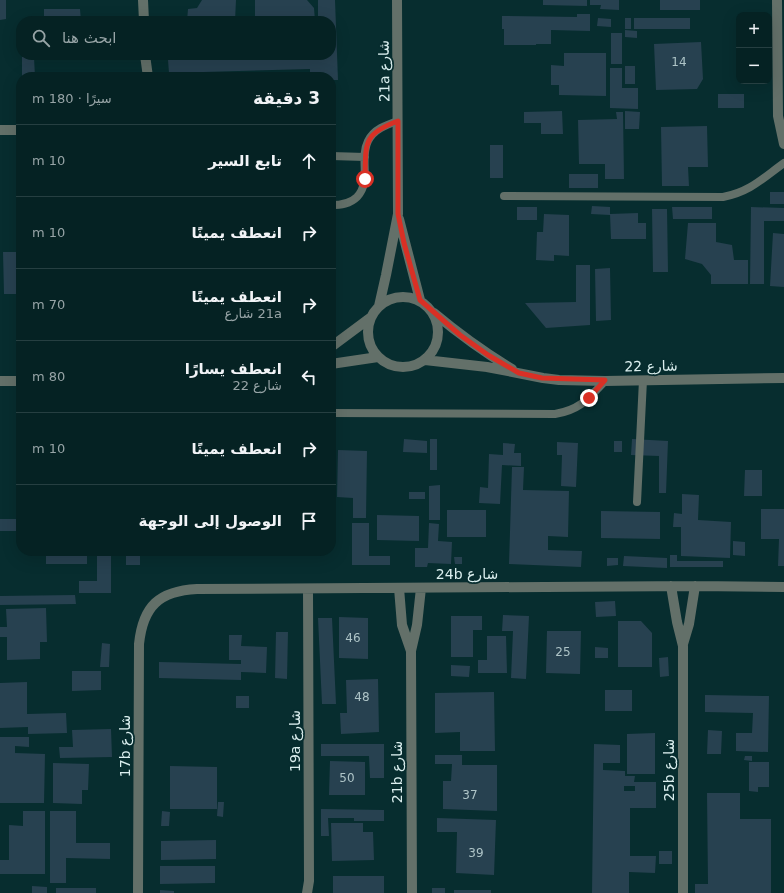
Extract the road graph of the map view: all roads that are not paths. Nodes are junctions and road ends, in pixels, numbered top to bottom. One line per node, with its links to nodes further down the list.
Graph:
1 (143, 0): 4 (street)
2 (397, 0): 9 (street, 21a شارع)
3 (777, 0): 12 (street)
4 (144, 16)
5 (144, 60): 7 (street)
6 (145, 60): 8 (street)
7 (143, 72)
8 (147, 72)
9 (398, 121): 14 (lane); 18 (street, 21a شارع)
10 (0, 130): 11 (street)
11 (16, 130)
12 (784, 144)
13 (336, 156): 14 (lane)
14 (365, 156): 17 (lane)
15 (784, 163): 16 (lane)
16 (504, 196)
17 (336, 205)
18 (398, 214): 19 (street, 21a شارع); 20 (street, 21a شارع)
19 (420, 300): 20 (street); 21 (street)
20 (379, 306): 22 (street)
21 (433, 313): 25 (street); 27 (street, شارع 22)
22 (370, 318): 23 (street); 24 (street)
23 (336, 343)
24 (378, 357): 25 (street); 26 (street)
25 (425, 360): 27 (street, شارع 22)
26 (336, 363)
27 (519, 373): 29 (street, شارع 22)
28 (784, 378): 30 (street, شارع 22)
29 (605, 380): 30 (street, شارع 22); 33 (lane)
30 (643, 380): 34 (lane)
31 (0, 381): 32 (street)
32 (16, 381)
33 (336, 413)
34 (637, 502)
35 (671, 586): 36 (street, 24b شارع); 39 (street, 24b شارع); 42 (street, 25b شارع)
36 (695, 586): 37 (street, 24b شارع); 42 (street, 25b شارع)
37 (784, 587)
38 (399, 588): 39 (street, 24b شارع); 40 (street, 24b شارع); 43 (street, 21b شارع)
39 (421, 588): 43 (street, 21b شارع)
40 (308, 589): 41 (street, 24b شارع); 45 (street, 19a شارع)
41 (155, 604): 44 (street, 17b شارع)
42 (683, 646): 47 (street, 25b شارع)
43 (411, 651): 46 (street, 21b شارع)
44 (138, 893)
45 (308, 893)
46 (412, 893)
47 (683, 893)

